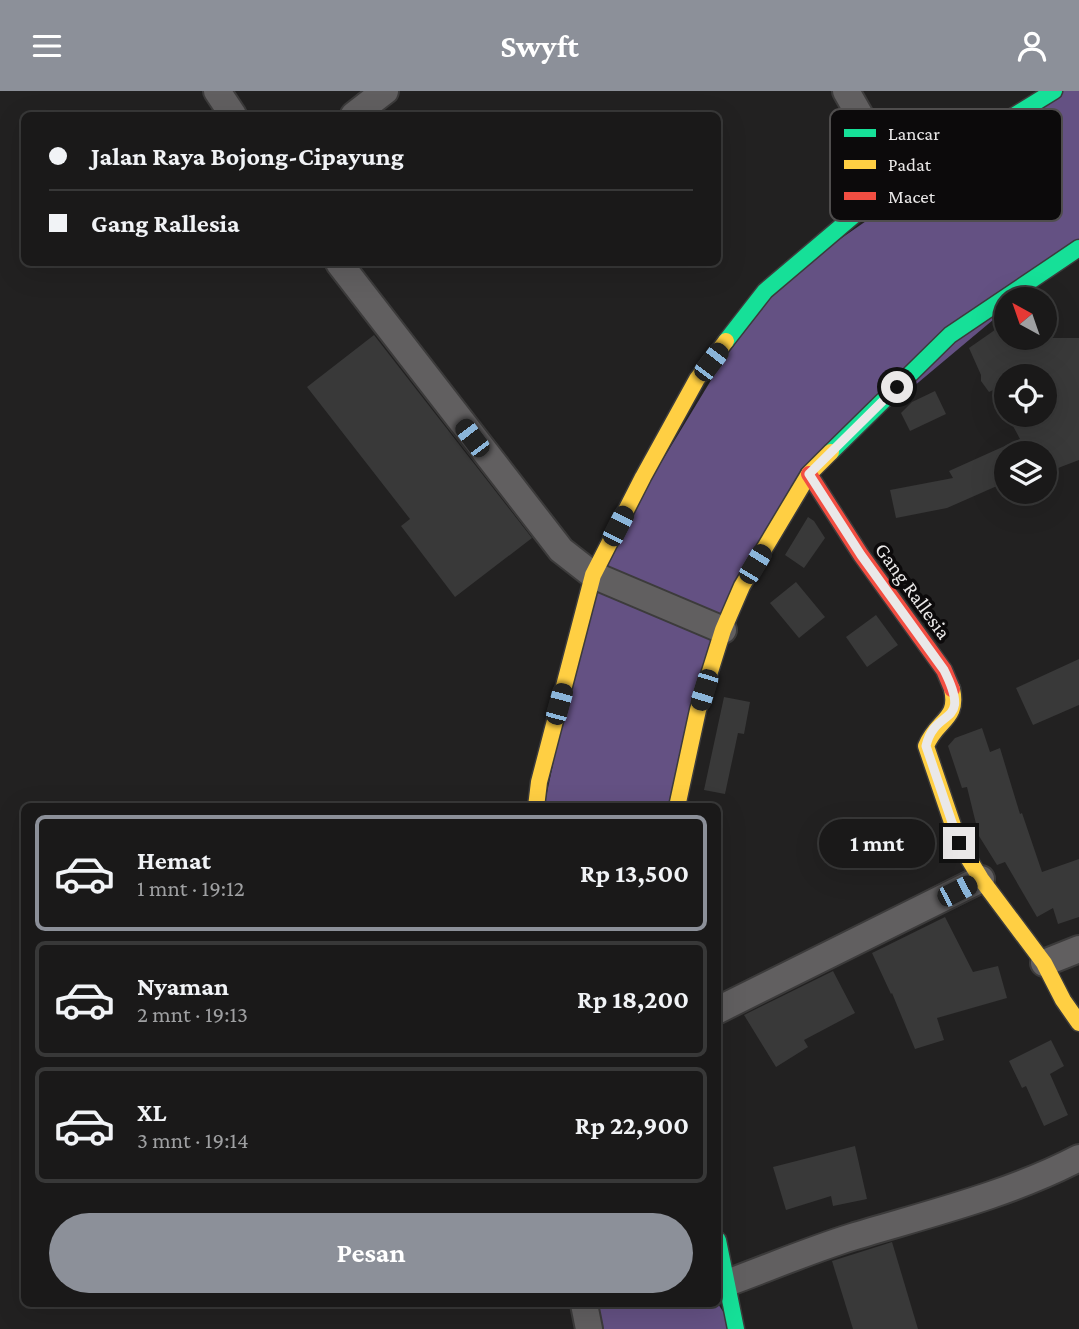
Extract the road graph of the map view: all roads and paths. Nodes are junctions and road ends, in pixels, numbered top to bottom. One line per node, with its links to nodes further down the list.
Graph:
1 (217, 91): 7 (street)
2 (385, 91): 8 (street)
3 (846, 91): 5 (street)
4 (1054, 91): 6 (street)
5 (856, 109)
6 (1025, 109)
7 (231, 112)
8 (358, 112)
9 (847, 221): 13 (street)
10 (1079, 248): 12 (street)
11 (341, 266): 13 (street)
12 (809, 474): 14 (street); 17 (street, Gang Rallesia)
13 (600, 578): 14 (street); 15 (street)
14 (723, 630): 16 (street)
15 (536, 803)
16 (678, 803)
17 (981, 879): 19 (street, Gang Rallesia); 20 (street)
18 (1079, 949): 19 (street)
19 (1044, 963): 21 (street, Gang Rallesia)
20 (721, 1009)
21 (1079, 1023)
22 (1079, 1159): 24 (street)
23 (721, 1254): 24 (street)
24 (727, 1283): 27 (street)
25 (585, 1307): 26 (street)
26 (589, 1329)
27 (736, 1329)

